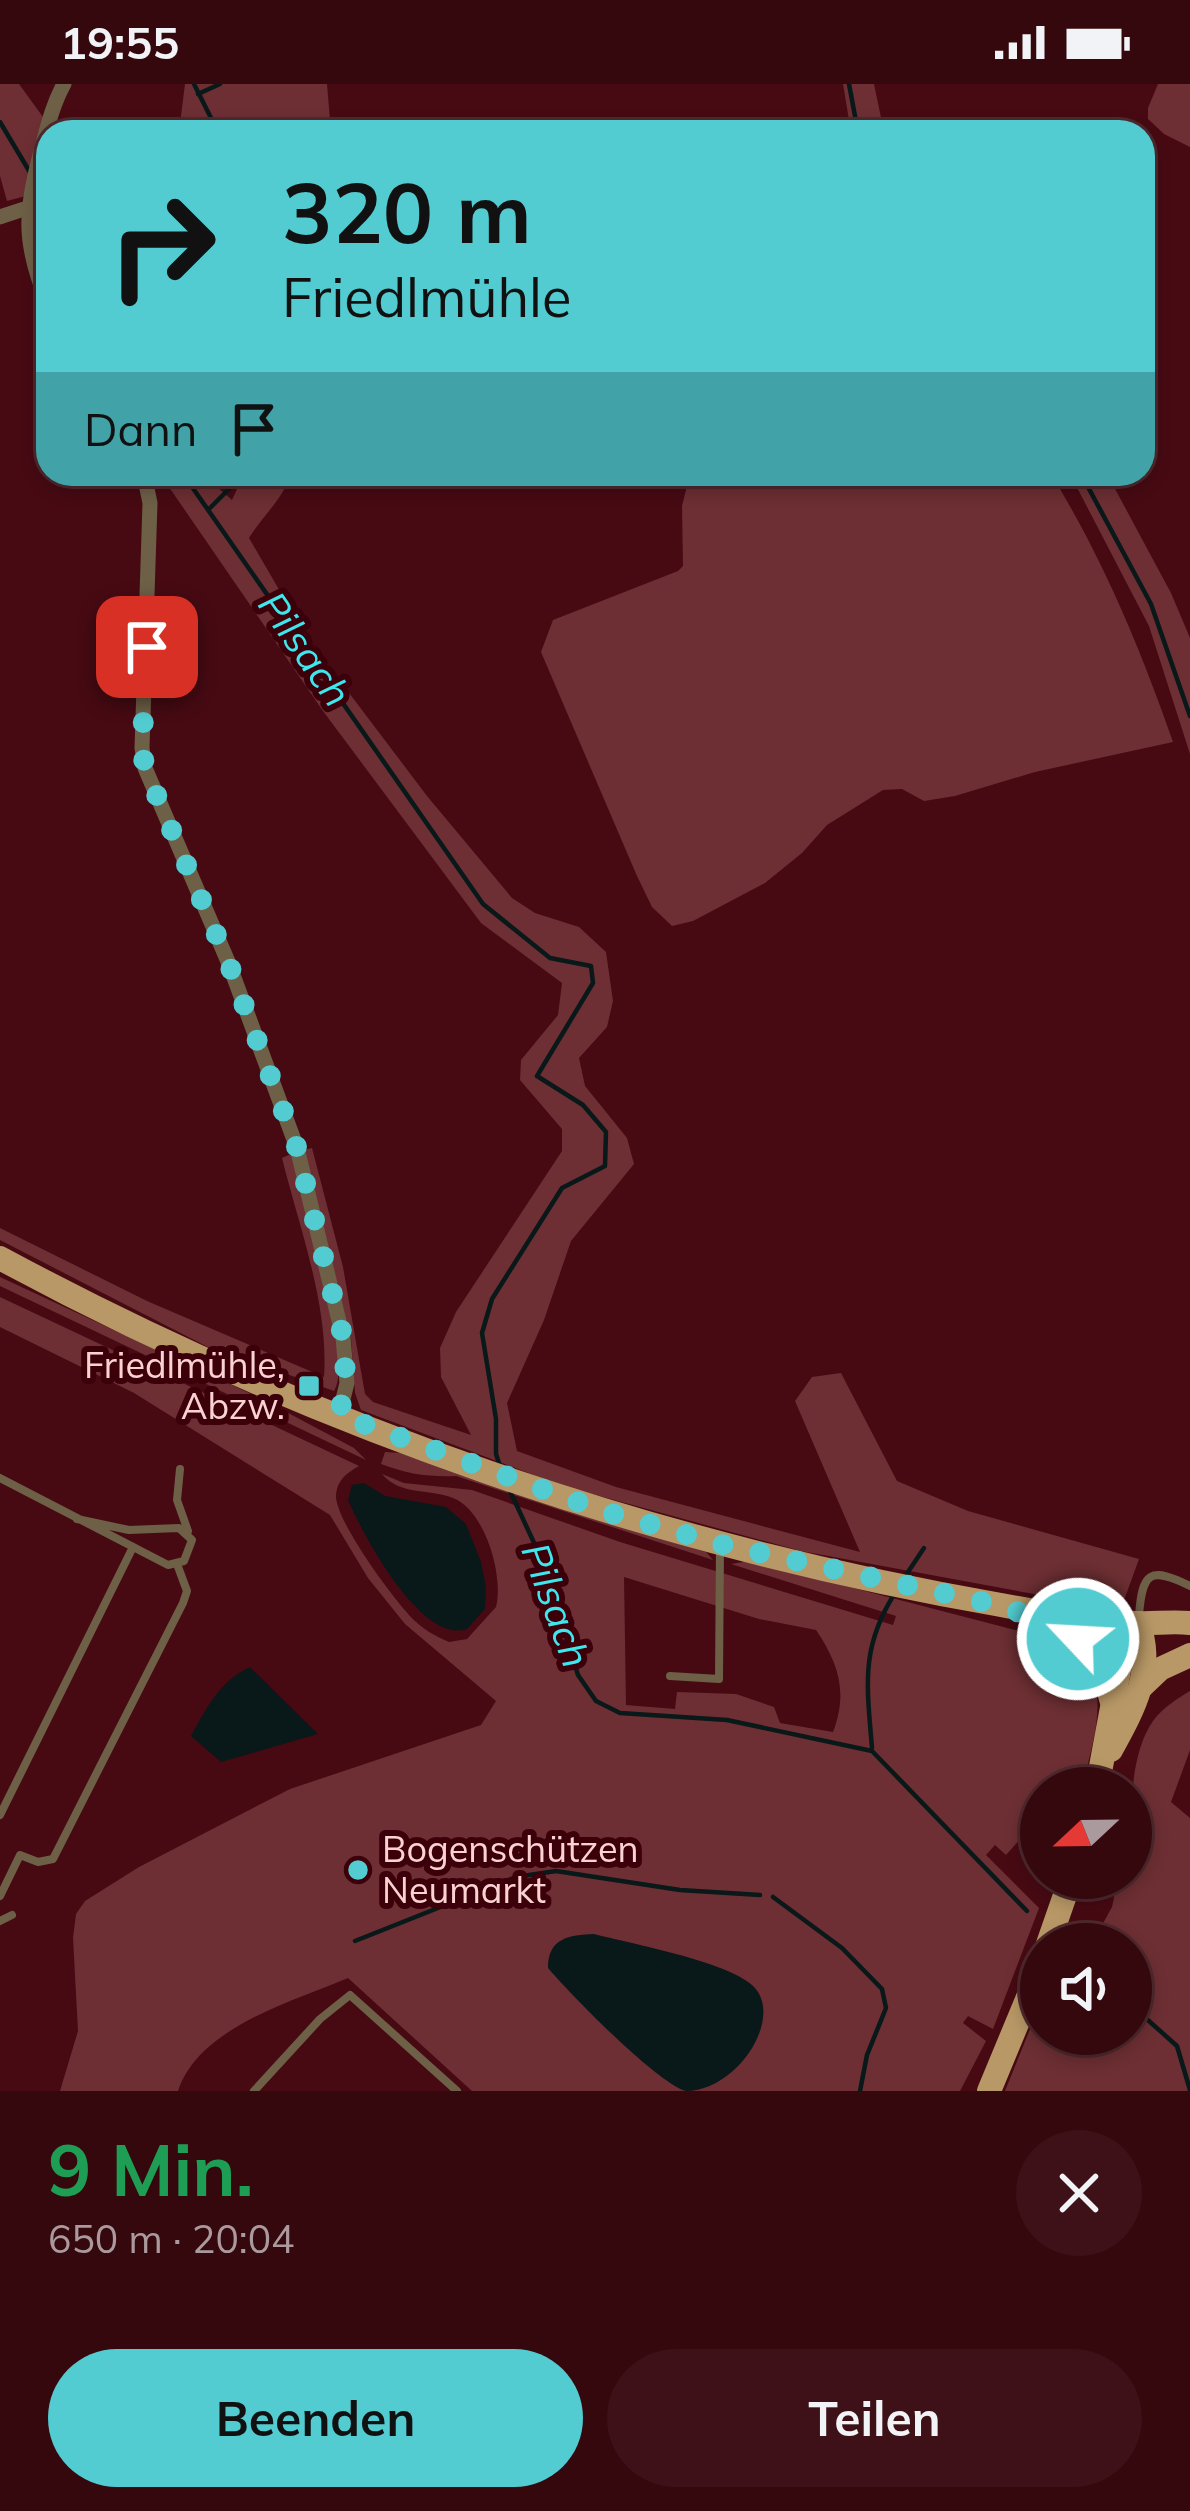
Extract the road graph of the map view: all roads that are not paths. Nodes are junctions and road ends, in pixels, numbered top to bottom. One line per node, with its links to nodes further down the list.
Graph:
1 (64, 84): 2 (street)
2 (49, 120)
3 (36, 170): 4 (street)
4 (27, 208): 5 (street); 6 (street)
5 (0, 217)
6 (36, 270)
7 (146, 486): 9 (street)
8 (0, 1258): 9 (main road)
9 (339, 1415): 14 (main road)
10 (180, 1469): 13 (lane)
11 (2, 1483): 12 (lane)
12 (77, 1520): 13 (lane); 15 (lane)
13 (188, 1532): 16 (lane)
14 (720, 1544): 18 (main road); 23 (lane)
15 (133, 1547): 16 (lane); 28 (lane)
16 (177, 1564): 29 (lane)
17 (1190, 1586): 19 (lane)
18 (1002, 1606): 19 (main road); 25 (main road)
19 (1138, 1623): 20 (main road); 21 (main road); 24 (main road); 25 (main road)
20 (1190, 1623)
21 (1190, 1643)
22 (1190, 1655): 24 (main road)
23 (670, 1676)
24 (1141, 1687): 26 (main road)
25 (1112, 1699): 26 (main road)
26 (1104, 1763): 27 (main road)
27 (1103, 1767)
28 (0, 1815)
29 (0, 1896)
30 (12, 1915): 31 (lane)
31 (0, 1922)
32 (1020, 2016): 35 (main road)
33 (254, 2091): 34 (lane)
34 (457, 2091)
35 (989, 2091)

